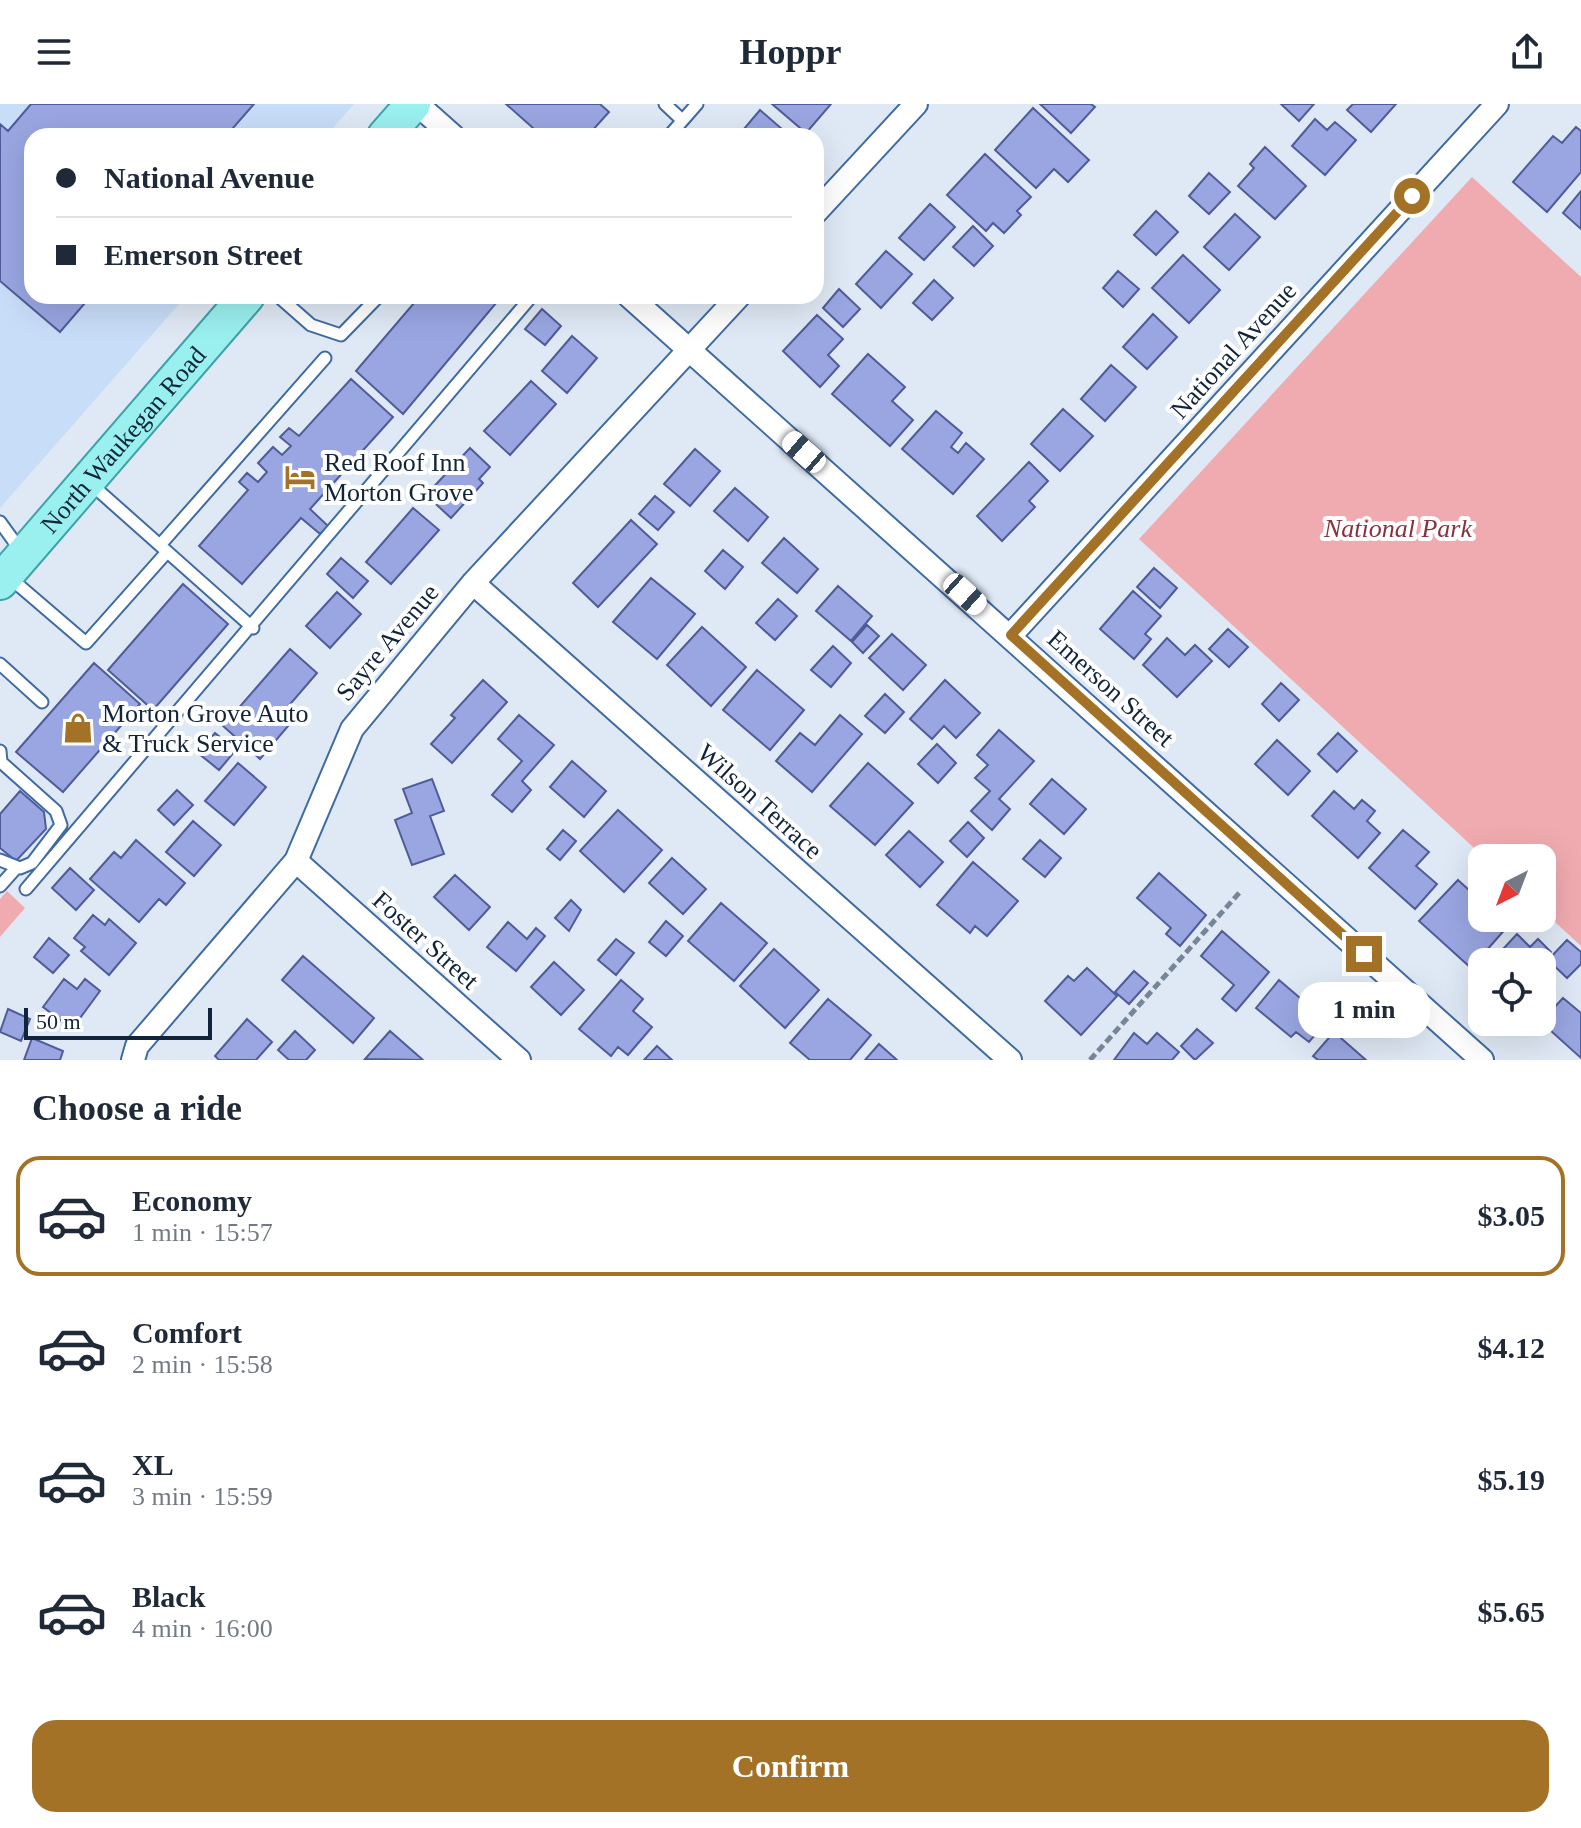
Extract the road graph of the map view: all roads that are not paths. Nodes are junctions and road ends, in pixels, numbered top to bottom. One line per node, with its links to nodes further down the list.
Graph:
1 (415, 104): 7 (main road); 8 (street)
2 (665, 104): 6 (lane)
3 (697, 104): 6 (lane)
4 (916, 104): 10 (street)
5 (1497, 104): 25 (street, National Avenue)
6 (682, 120): 9 (lane)
7 (392, 128)
8 (444, 128)
9 (676, 128)
10 (824, 203)
11 (240, 304): 19 (main road, North Waukegan Road)
12 (287, 304): 13 (lane)
13 (371, 304)
14 (525, 304): 24 (lane)
15 (638, 304): 17 (street, Emerson Street)
16 (732, 304): 17 (street, Sayre Avenue)
17 (689, 350): 23 (street, Sayre Avenue); 25 (street, Emerson Street)
18 (325, 358): 21 (lane)
19 (88, 481): 21 (lane); 22 (main road, North Waukegan Road)
20 (0, 522): 22 (lane)
21 (164, 548): 22 (lane); 24 (lane)
22 (10, 571)
23 (473, 583): 31 (street, Sayre Avenue); 37 (street, Wilson Terrace)
24 (253, 628): 34 (lane)
25 (1011, 635): 38 (street, Emerson Street)
26 (0, 664): 27 (lane)
27 (42, 702)
28 (0, 751): 29 (lane)
29 (0, 762): 32 (lane)
30 (0, 860): 32 (lane)
31 (296, 861): 35 (street, Sayre Avenue); 36 (street, Foster Street)
32 (17, 867): 33 (lane)
33 (0, 886)
34 (26, 889)
35 (133, 1060)
36 (519, 1060)
37 (1010, 1060)
38 (1482, 1060)

